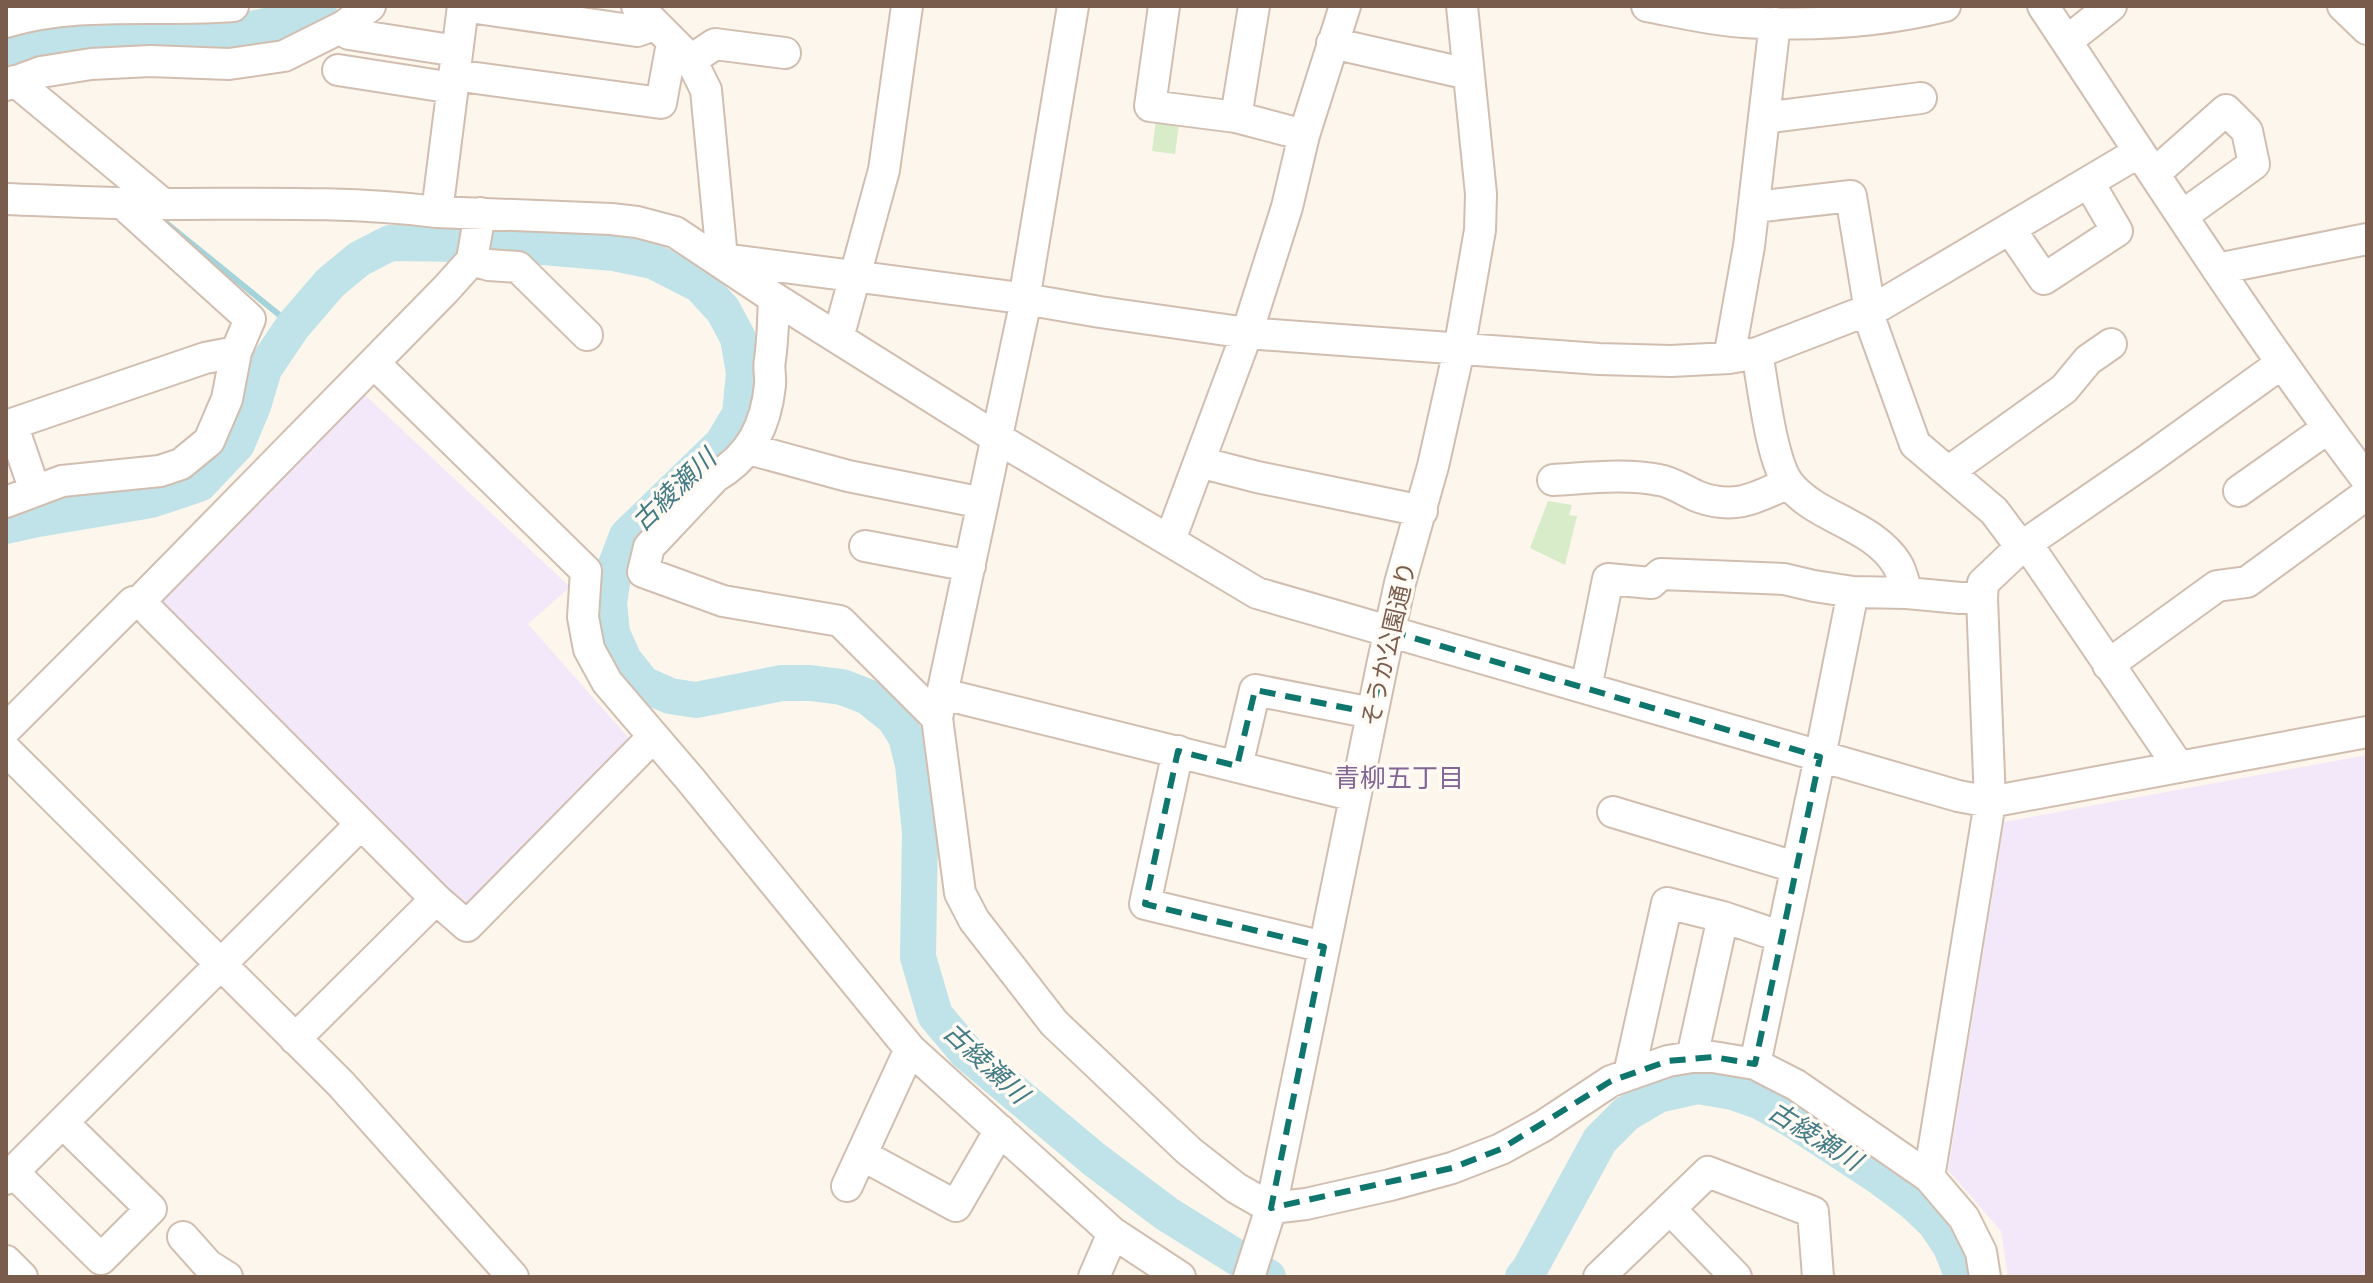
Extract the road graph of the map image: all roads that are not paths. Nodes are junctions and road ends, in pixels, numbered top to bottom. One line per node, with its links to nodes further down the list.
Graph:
1 (233, 6): 15 (street)
2 (370, 6): 17 (street)
3 (463, 6): 19 (street); 24 (street)
4 (907, 6): 45 (street)
5 (1073, 6): 47 (street)
6 (1164, 6): 28 (street)
7 (1254, 6): 28 (street)
8 (1345, 6): 21 (street)
9 (1462, 6): 25 (street, そうか公園通り)
10 (1647, 6): 16 (street)
11 (1945, 6): 16 (street)
12 (2043, 6): 20 (street)
13 (2111, 6): 20 (street)
14 (2343, 6): 18 (street)
15 (16, 15)
16 (1775, 23): 29 (street)
17 (344, 26): 24 (street); 26 (street)
18 (2367, 29)
19 (664, 33): 22 (street); 24 (street); 42 (street)
20 (2067, 41): 31 (street)
21 (1332, 43): 25 (street); 30 (street)
22 (785, 53)
23 (338, 70): 24 (street)
24 (455, 71): 37 (street)
25 (1468, 74): 53 (street, そうか公園通り)
26 (10, 83): 35 (street)
27 (1921, 98): 29 (street)
28 (1236, 117): 30 (street)
29 (1764, 118): 36 (street)
30 (1304, 135): 49 (street)
31 (2147, 163): 32 (street); 39 (street); 39 (street)
32 (2089, 183): 40 (street); 40 (street)
33 (6, 199): 34 (street)
34 (122, 203): 35 (street); 54 (street)
35 (163, 204): 37 (street)
36 (1754, 207): 48 (street); 55 (street)
37 (437, 212): 38 (street)
38 (480, 213): 42 (street); 43 (street)
39 (2182, 216): 44 (street)
40 (2010, 229): 48 (street)
41 (2367, 239): 44 (street)
42 (714, 256): 45 (street); 46 (street)
43 (472, 260): 50 (street); 56 (street)
44 (2217, 269): 57 (street)
45 (855, 275): 47 (street); 51 (street)
46 (774, 298): 51 (street); 61 (street)
47 (1025, 300): 49 (street); 60 (street)
48 (1868, 311): 55 (street); 63 (street)
49 (1247, 333): 53 (street); 62 (street)
50 (587, 335)
51 (838, 338): 60 (street)
52 (2111, 344): 63 (street)
53 (1459, 350): 55 (street); 72 (street, そうか公園通り)
54 (236, 352): 58 (street); 67 (street)
55 (1743, 355): 66 (street)
56 (374, 363): 80 (street); 88 (street)
57 (2282, 363): 59 (street); 74 (street)
58 (9, 425): 67 (street)
59 (2328, 428): 64 (street); 68 (street)
60 (997, 438): 71 (street); 73 (street)
61 (749, 449): 71 (street); 84 (street)
62 (1199, 462): 72 (street); 73 (street)
63 (1948, 472): 74 (street)
64 (2367, 480)
65 (1562, 482): 66 (street)
66 (1788, 483): 78 (street)
67 (35, 491): 70 (street)
68 (2239, 491)
69 (2367, 494): 82 (street)
70 (6, 502)
71 (983, 503): 76 (street)
72 (1422, 511): 81 (street, そうか公園通り)
73 (1170, 540): 81 (street)
74 (2024, 545): 79 (street); 82 (street)
75 (865, 546): 76 (street)
76 (970, 566): 84 (street)
77 (1853, 592): 78 (street); 83 (street); 91 (street)
78 (1907, 593): 79 (street)
79 (1982, 598): 95 (street)
80 (141, 600): 86 (street); 97 (street)
81 (1390, 631): 83 (street); 85 (street, そうか公園通り)
82 (2108, 665): 93 (street)
83 (1586, 688): 91 (street)
84 (940, 706): 90 (street); 116 (street)
85 (1372, 713): 92 (street); 94 (street, そうか公園通り)
86 (6, 729)
87 (2367, 732): 93 (street)
88 (653, 737): 99 (street); 105 (street)
89 (6, 750): 103 (street)
90 (1178, 751): 92 (street); 102 (street)
91 (1820, 757): 95 (street); 98 (street)
92 (1237, 766): 94 (street)
93 (2179, 767): 95 (street)
94 (1355, 796): 102 (street, そうか公園通り)
95 (1990, 802): 113 (street)
96 (1613, 812): 98 (street)
97 (361, 824): 99 (street); 103 (street)
98 (1795, 867): 101 (street)
99 (436, 899): 104 (street)
100 (1723, 917): 101 (street); 106 (street); 108 (street)
101 (1782, 937): 107 (street)
102 (1324, 947): 116 (street, そうか公園通り)
103 (221, 963): 104 (street); 109 (street)
104 (295, 1039): 122 (street)
105 (910, 1049): 110 (street); 111 (street)
106 (1692, 1057): 107 (street); 108 (street)
107 (1755, 1064): 113 (street)
108 (1629, 1074): 116 (street)
109 (63, 1123): 112 (street); 112 (street)
110 (1000, 1130): 111 (street); 117 (street)
111 (862, 1155): 114 (street)
112 (9, 1175)
113 (1929, 1177): 129 (street)
114 (847, 1186)
115 (1671, 1210): 126 (street); 127 (street); 128 (street)
116 (1268, 1218): 125 (street, そうか公園通り)
117 (1113, 1233): 123 (street); 124 (street)
118 (183, 1237): 120 (street)
119 (6, 1261): 121 (street)
120 (210, 1273)
121 (22, 1277)
122 (513, 1277)
123 (1094, 1277)
124 (1180, 1277)
125 (1249, 1277)
126 (1599, 1277)
127 (1736, 1277)
128 (1818, 1277)
129 (1985, 1277)

